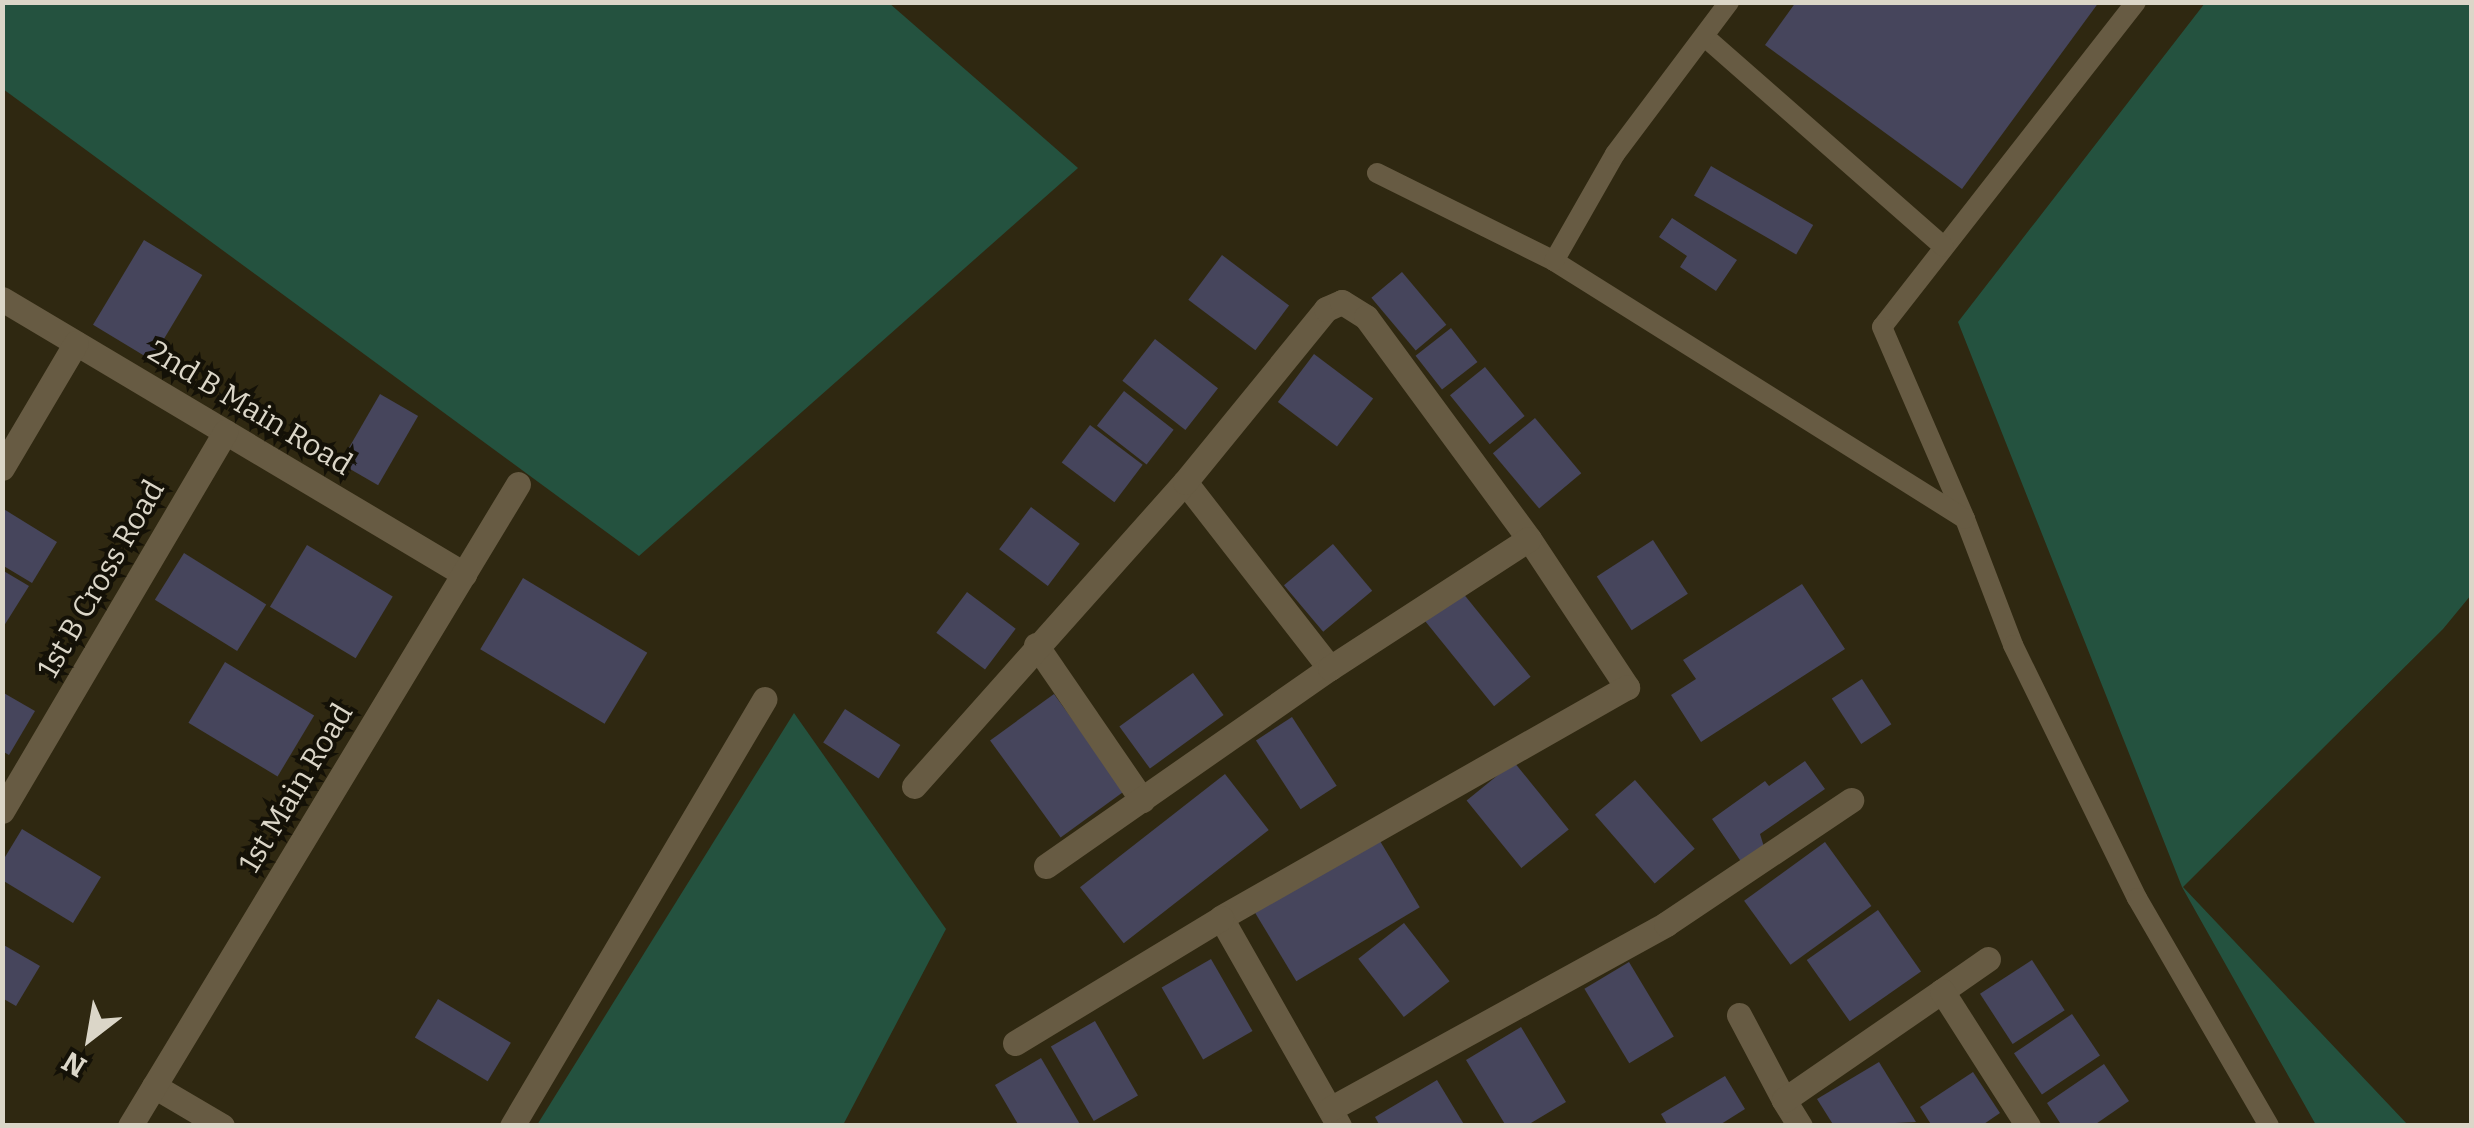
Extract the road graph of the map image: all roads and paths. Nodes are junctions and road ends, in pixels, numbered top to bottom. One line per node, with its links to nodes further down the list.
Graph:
1 (1729, 2): 3 (lane)
2 (2136, 2): 5 (lane)
3 (1705, 37): 5 (lane); 6 (lane)
4 (1377, 173): 6 (lane)
5 (1944, 247): 13 (lane)
6 (1554, 261): 13 (lane)
7 (2, 299): 8 (street, 2nd B Main Road)
8 (76, 342): 9 (street, 2nd B Main Road); 10 (street)
9 (225, 432): 15 (street, 2nd B Main Road); 22 (street, 1st B Cross Road)
10 (2, 468)
11 (1185, 482): 14 (street); 16 (street); 17 (street)
12 (518, 484): 15 (street, 1st Main Road)
13 (1966, 519): 37 (lane)
14 (1529, 539): 17 (street); 24 (street)
15 (464, 574): 29 (street, 1st Main Road)
16 (1036, 645): 19 (street); 20 (street)
17 (1330, 668): 20 (street)
18 (765, 699): 34 (street)
19 (914, 786)
20 (1142, 800): 23 (street)
21 (1851, 800): 31 (street)
22 (2, 811)
23 (1046, 866)
24 (1221, 918): 28 (street); 31 (street)
25 (1988, 960): 26 (street)
26 (1942, 991): 30 (street); 36 (street)
27 (1739, 1015): 30 (street)
28 (1016, 1044)
29 (154, 1086): 32 (street, 1st Main Road); 33 (street)
30 (1784, 1100): 35 (street)
31 (1334, 1117)
32 (130, 1126)
33 (222, 1126)
34 (512, 1126)
35 (1800, 1126)
36 (2028, 1126)
37 (2269, 1126)

